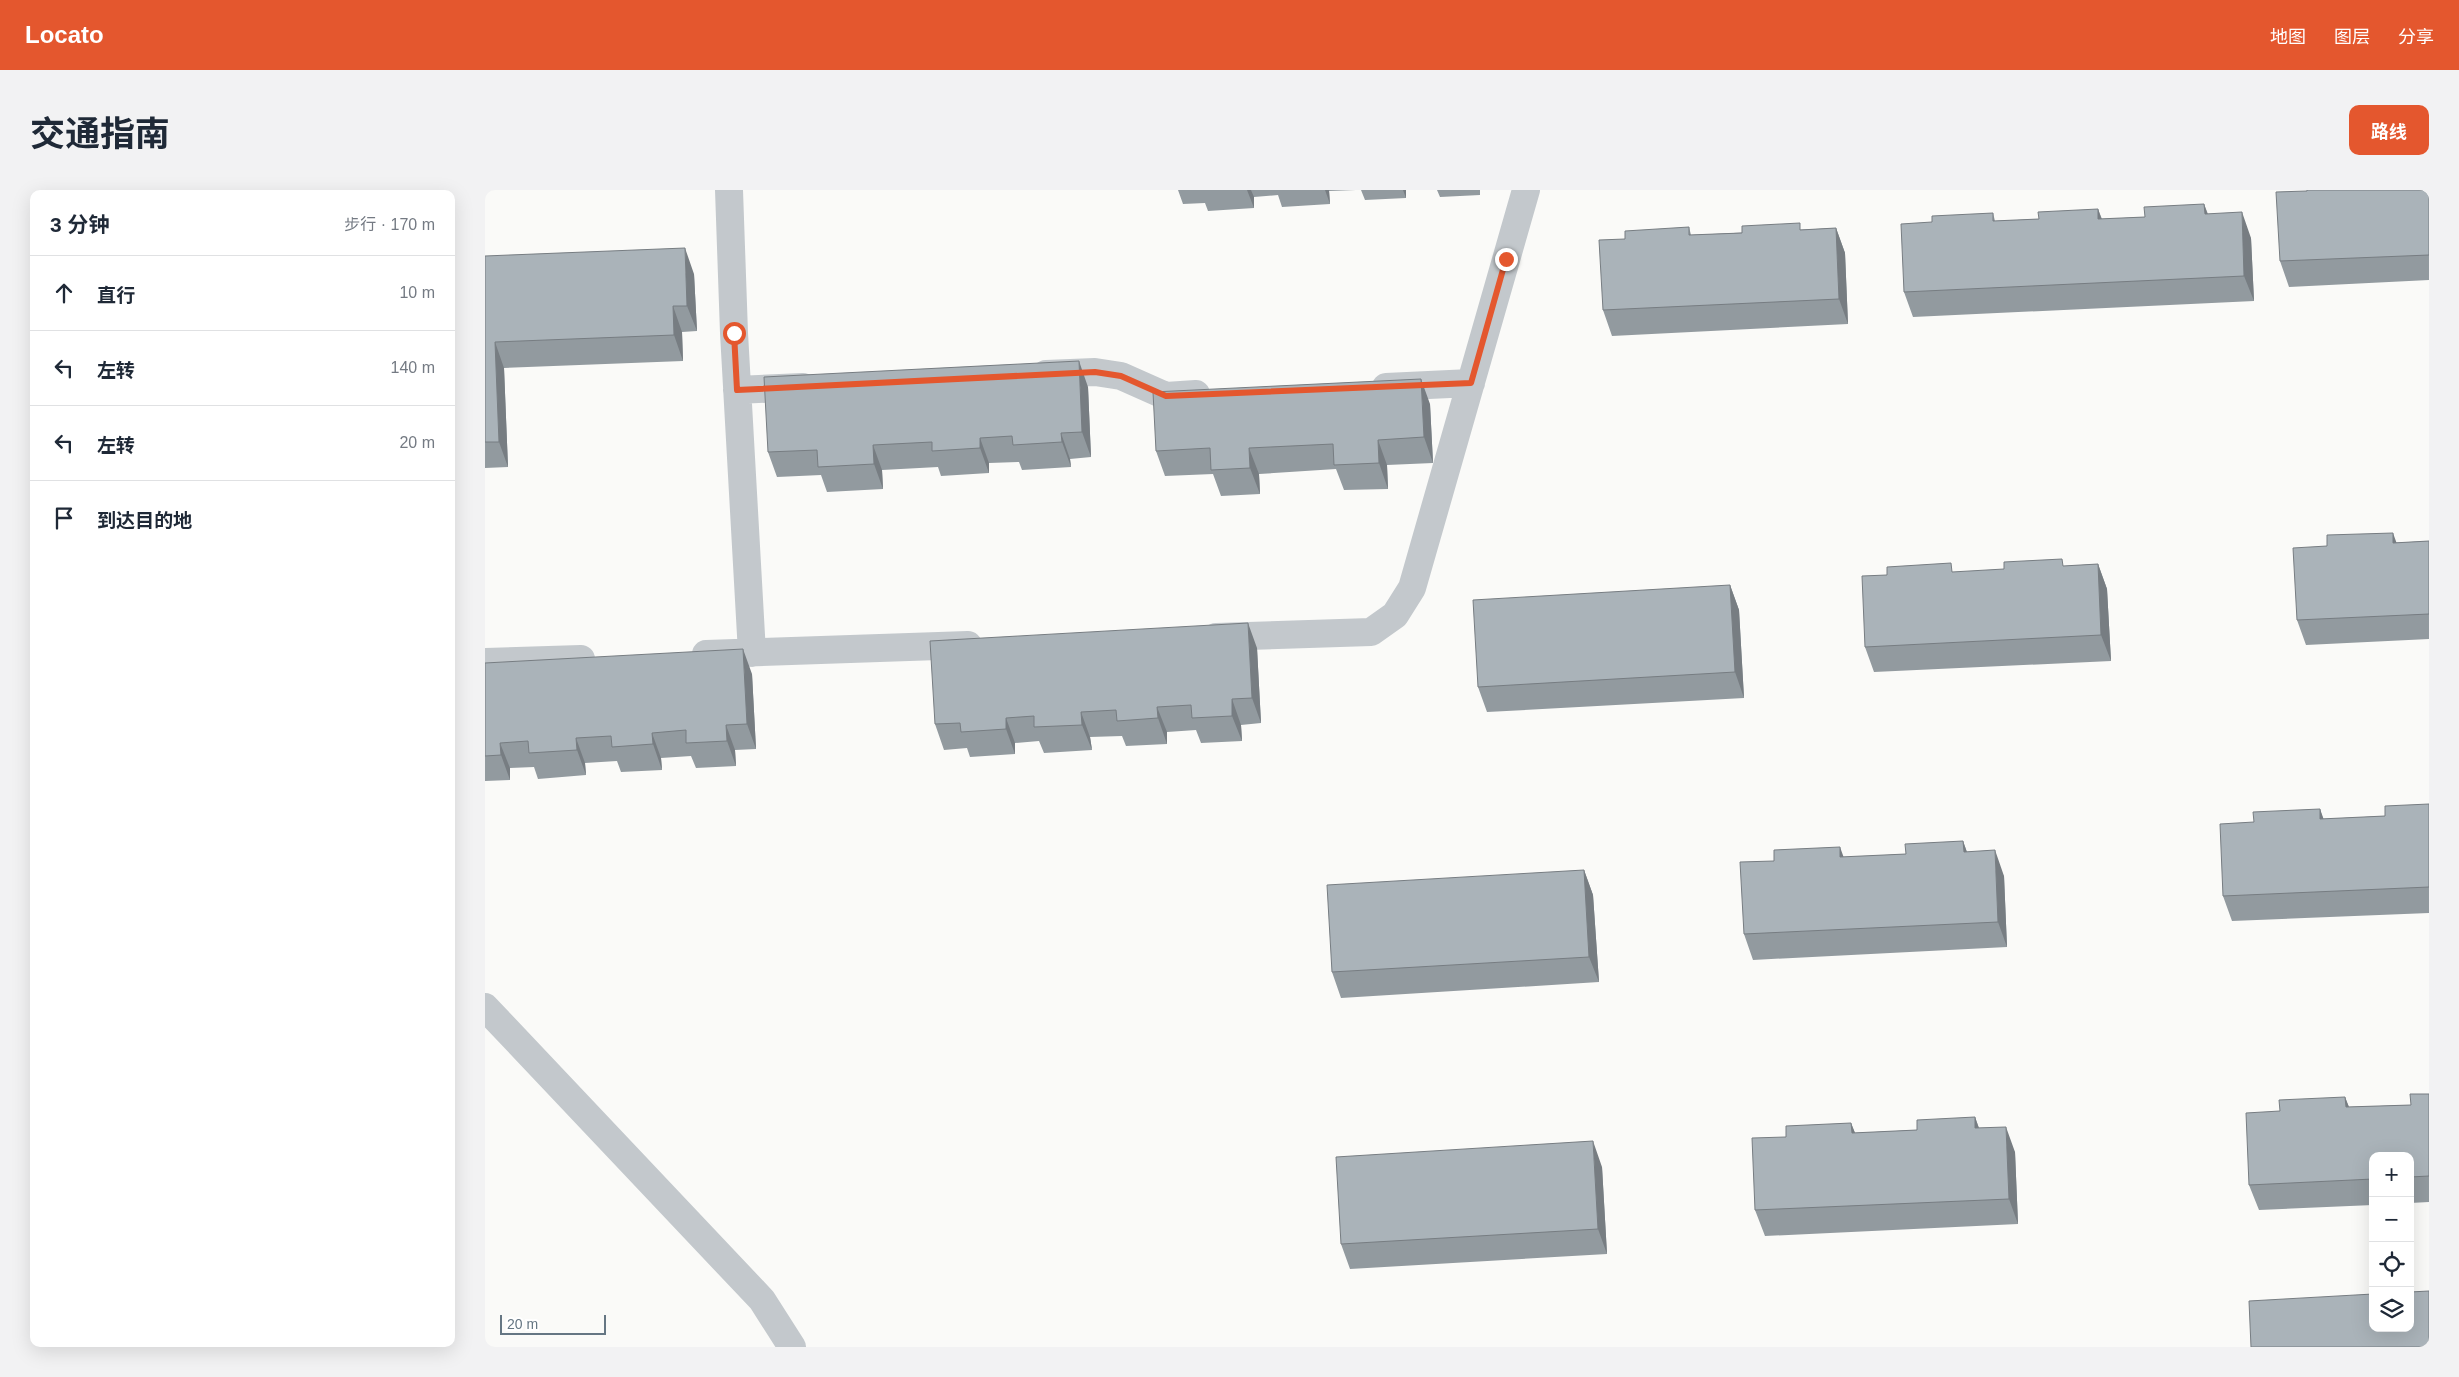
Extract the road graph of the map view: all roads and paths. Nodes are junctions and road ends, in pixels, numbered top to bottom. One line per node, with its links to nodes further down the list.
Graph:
1 (729, 190): 7 (street)
2 (1526, 190): 4 (street)
3 (1025, 375): 8 (street)
4 (1471, 383): 6 (street); 9 (street)
5 (827, 386): 7 (street)
6 (1363, 388)
7 (737, 390): 11 (street)
8 (1225, 393)
9 (1191, 638)
10 (991, 645): 11 (street)
11 (752, 653): 12 (street)
12 (683, 655)
13 (603, 658): 14 (street)
14 (485, 662)
15 (485, 1007): 16 (street)
16 (792, 1347)

